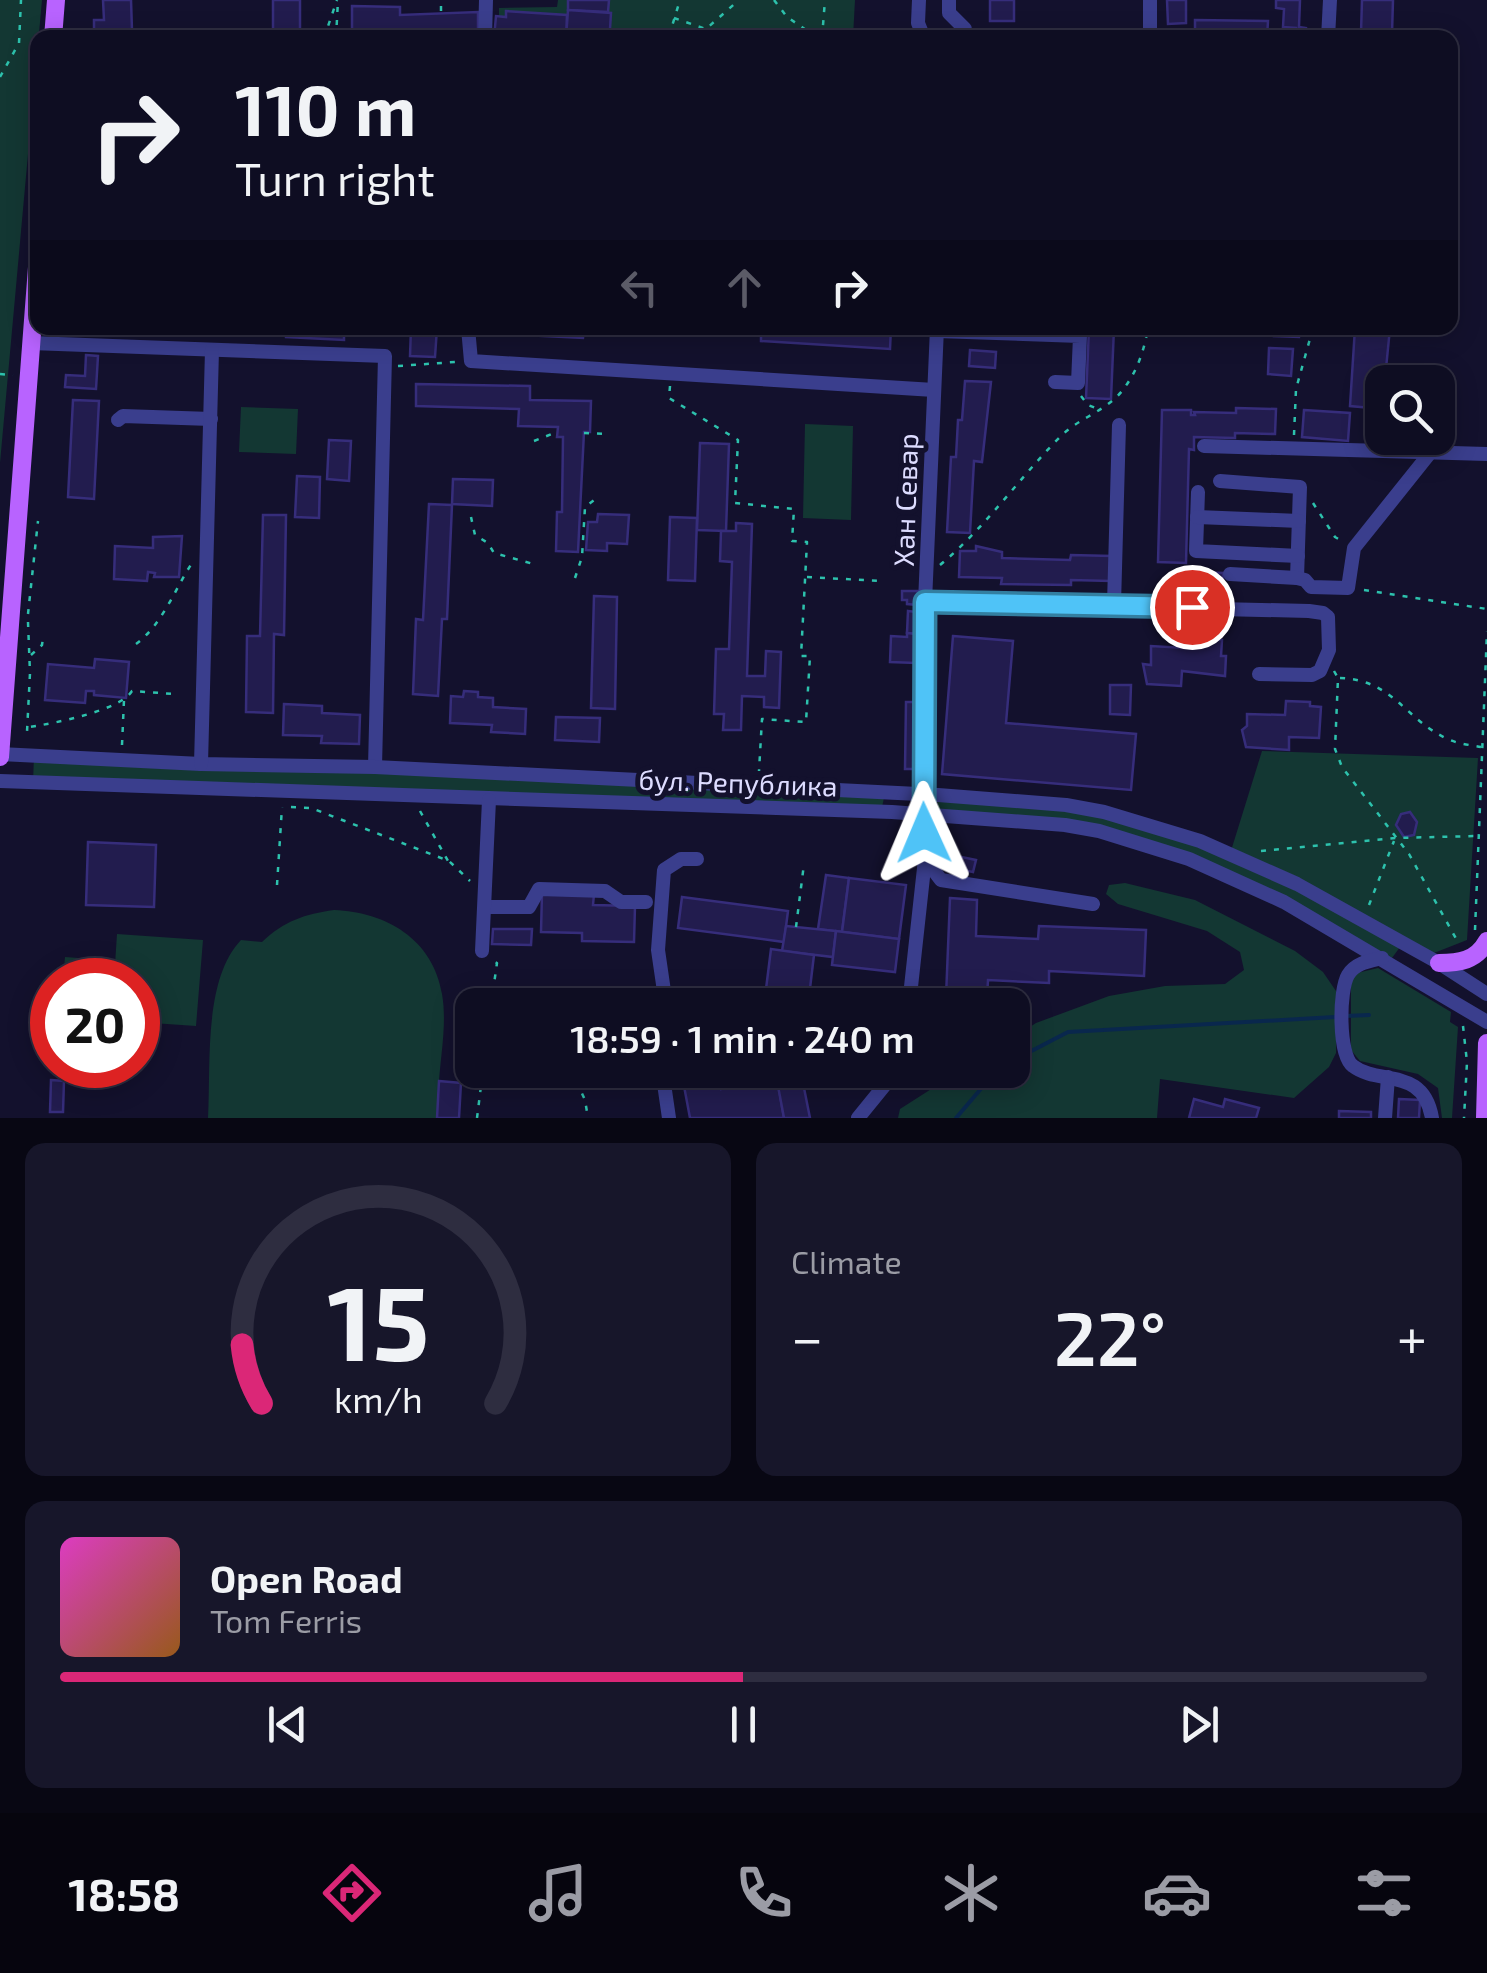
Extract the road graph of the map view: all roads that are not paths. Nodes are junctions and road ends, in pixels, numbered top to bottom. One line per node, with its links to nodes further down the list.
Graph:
1 (56, 0): 7 (main road)
2 (486, 0): 8 (street)
3 (919, 0): 9 (street)
4 (949, 0): 10 (street)
5 (1150, 0): 11 (street)
6 (1330, 0): 12 (street)
7 (54, 30)
8 (484, 30)
9 (921, 30)
10 (966, 30)
11 (1150, 30)
12 (1328, 30)
13 (32, 335): 17 (main road)
14 (468, 335): 20 (street)
15 (937, 335): 20 (street, Хан Севар)
16 (1060, 335): 19 (street)
17 (31, 343): 18 (street); 40 (main road)
18 (212, 350): 21 (street); 42 (street)
19 (1055, 382)
20 (934, 390): 36 (street, Хан Севар)
21 (211, 418): 22 (street); 41 (street)
22 (118, 420)
23 (1119, 424): 37 (street)
24 (1204, 446): 25 (street)
25 (1365, 451)
26 (1455, 453): 27 (street)
27 (1487, 454)
28 (1428, 455): 35 (street)
29 (1220, 481): 32 (street)
30 (1198, 492): 31 (street)
31 (1197, 516): 32 (street); 33 (street)
32 (1300, 521): 33 (street)
33 (1298, 556): 35 (street)
34 (1230, 574): 35 (street)
35 (1304, 582): 38 (street)
36 (925, 602): 37 (street); 44 (street, Хан Севар)
37 (1114, 604): 38 (street)
38 (1309, 611): 39 (street)
39 (1260, 674)
40 (0, 755): 41 (street, бул. Република)
41 (201, 764): 42 (street, бул. Република)
42 (375, 767): 44 (street, бул. Република)
43 (0, 781): 45 (street, бул. Република)
44 (925, 795): 46 (street, Хан Севар); 55 (street, бул. Република)
45 (489, 800): 46 (street, бул. Република); 51 (street)
46 (924, 814): 48 (street, Хан Севар); 54 (street, бул. Република)
47 (697, 859): 56 (street)
48 (925, 859): 50 (street); 57 (street, Хан Севар)
49 (646, 902): 51 (street)
50 (1092, 904)
51 (485, 907): 53 (street)
52 (1487, 941): 55 (main road)
53 (480, 942)
54 (1382, 958): 59 (street, бул. Република); 61 (street)
55 (1438, 963): 58 (street, бул. Република)
56 (664, 988)
57 (911, 988)
58 (1487, 994)
59 (1487, 1022)
60 (1487, 1043): 64 (main road)
61 (1388, 1076): 67 (street); 68 (street)
62 (664, 1088): 65 (street)
63 (884, 1088): 66 (street)
64 (1486, 1104): 69 (main road)
65 (668, 1118)
66 (858, 1118)
67 (1385, 1118)
68 (1432, 1118)
69 (1483, 1118)

